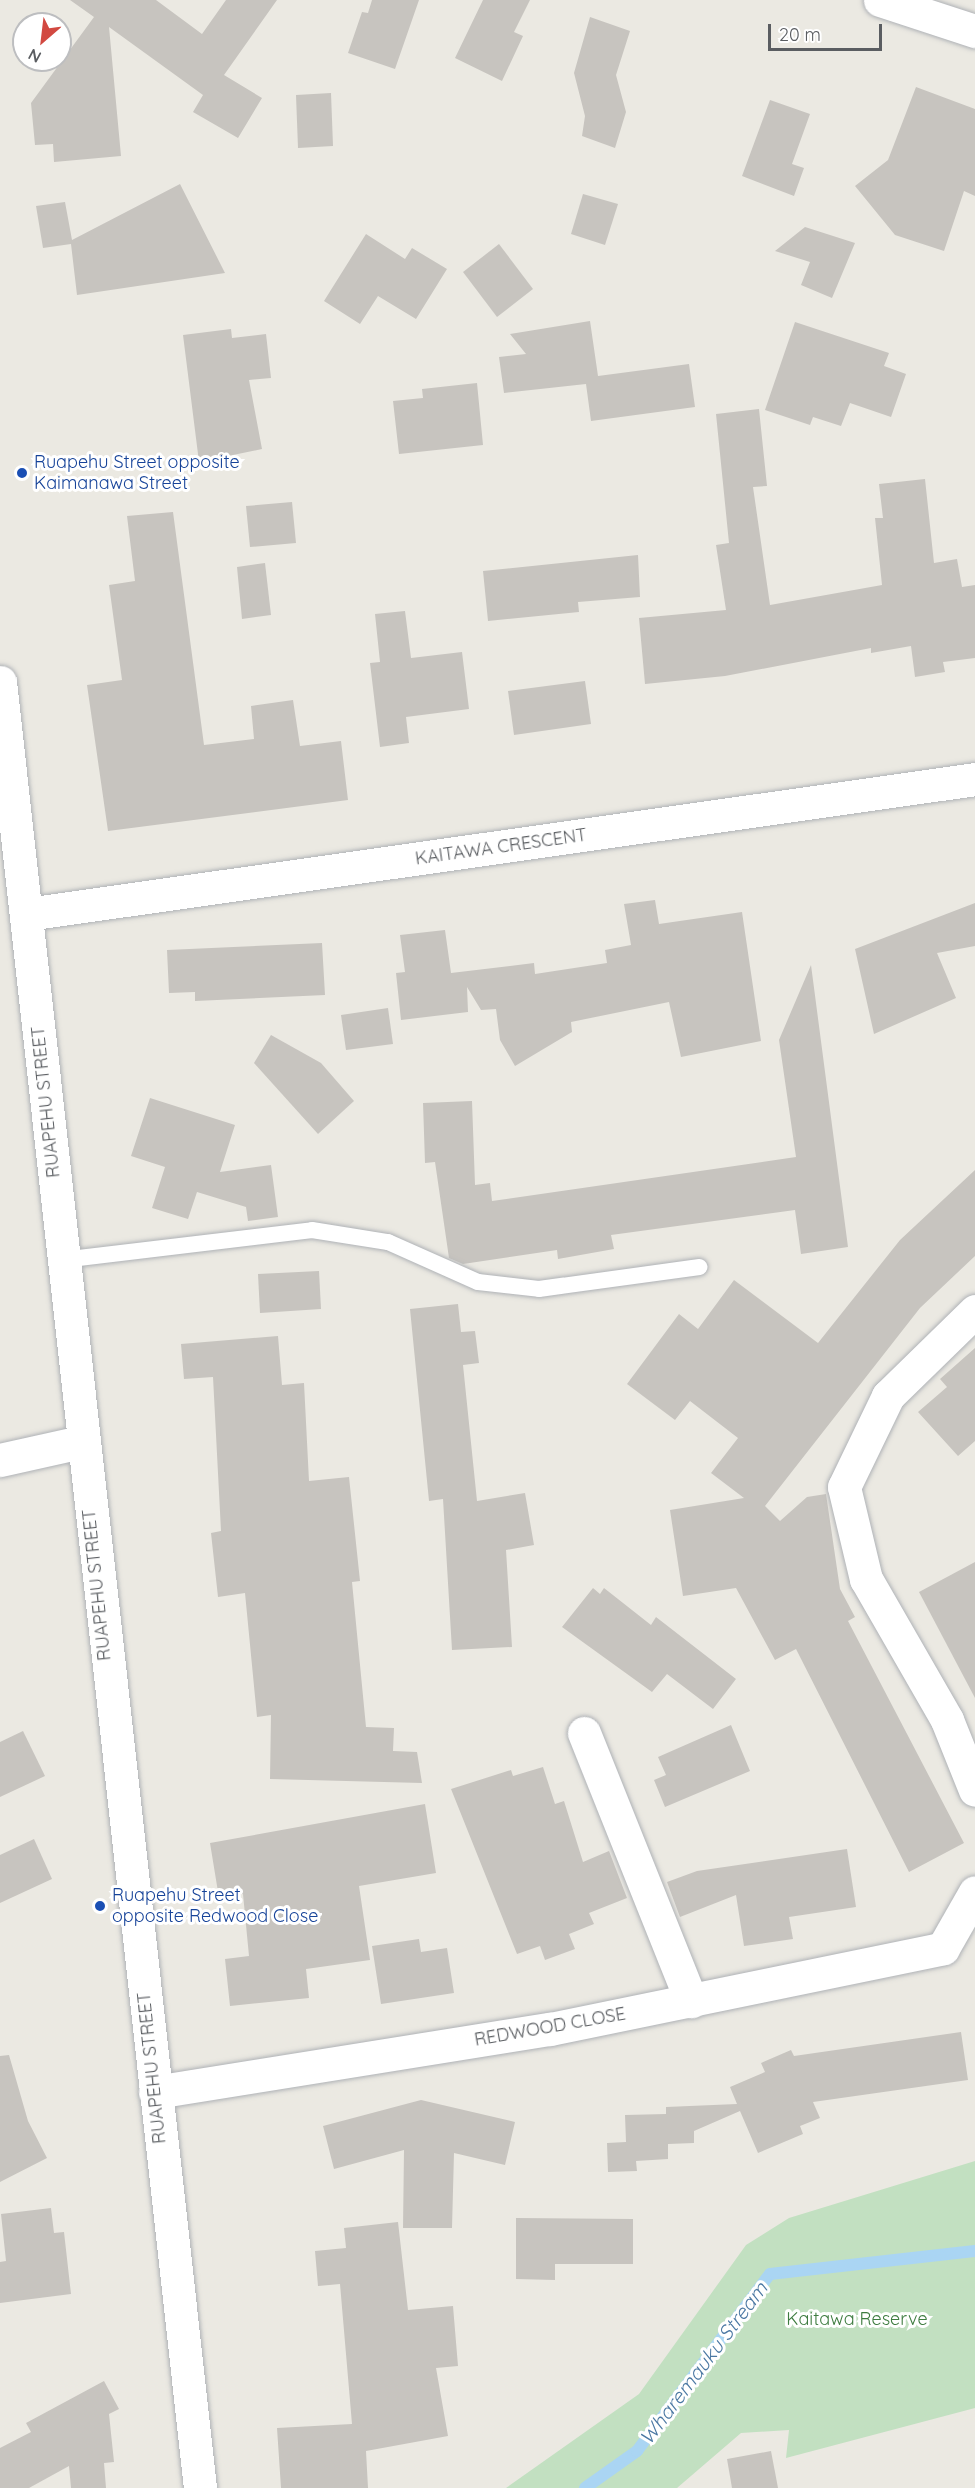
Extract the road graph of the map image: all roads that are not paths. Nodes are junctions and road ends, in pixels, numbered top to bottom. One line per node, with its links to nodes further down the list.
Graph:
1 (880, 0): 2 (street)
2 (975, 31)
3 (0, 682): 5 (street, RUAPEHU STREET)
4 (975, 779): 5 (street, KAITAWA CRESCENT)
5 (27, 914): 6 (street, RUAPEHU STREET)
6 (62, 1260): 7 (lane); 9 (street, RUAPEHU STREET)
7 (699, 1267)
8 (975, 1311): 12 (street)
9 (81, 1442): 10 (street); 15 (street, RUAPEHU STREET)
10 (0, 1460)
11 (584, 1733): 14 (street)
12 (975, 1790)
13 (975, 1892): 14 (street, REDWOOD CLOSE)
14 (691, 2001): 15 (street, REDWOOD CLOSE)
15 (154, 2092): 16 (street, RUAPEHU STREET)
16 (200, 2488)

